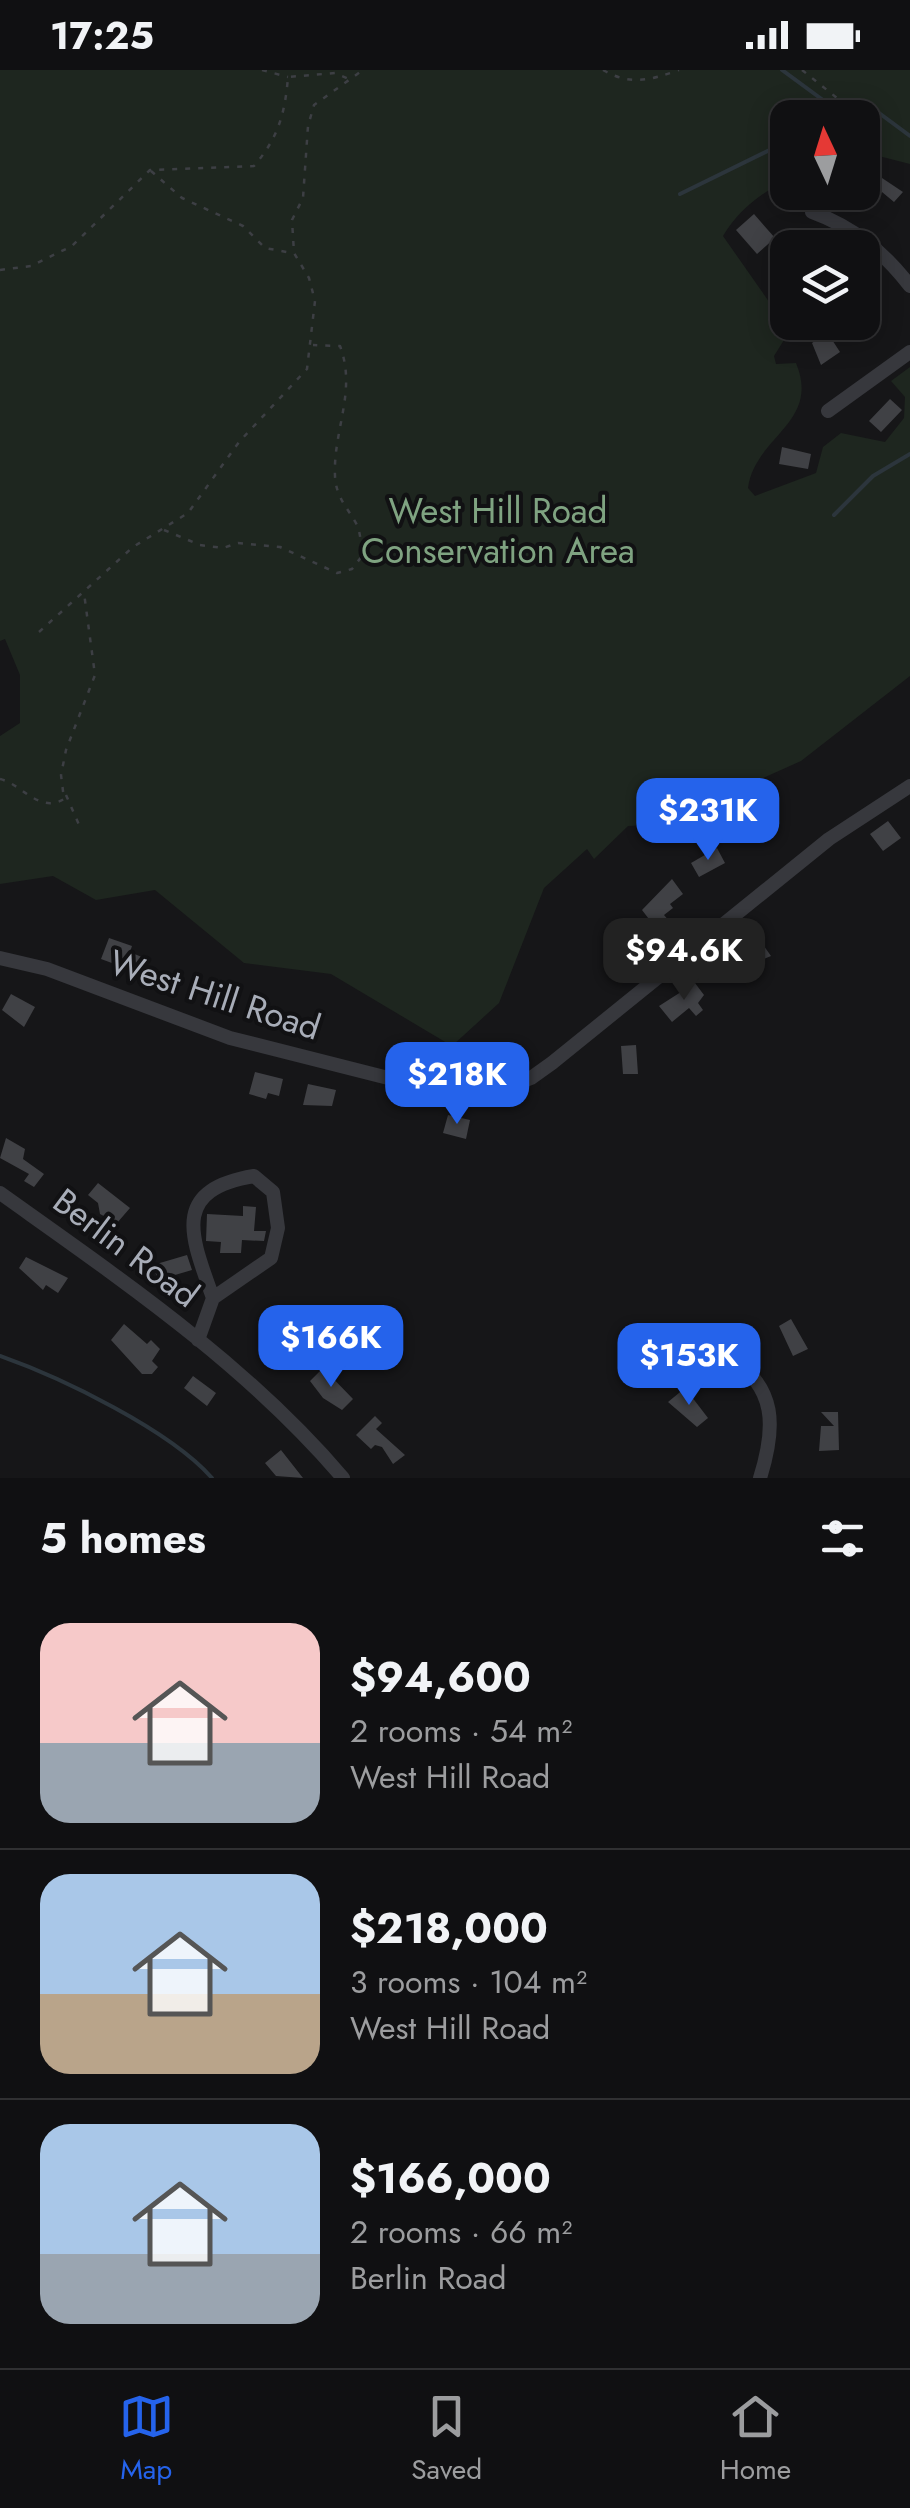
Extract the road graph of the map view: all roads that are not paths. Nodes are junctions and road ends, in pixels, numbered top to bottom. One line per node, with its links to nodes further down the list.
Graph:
1 (812, 212): 2 (street)
2 (910, 286)
3 (910, 352): 4 (street)
4 (828, 411)
5 (910, 786): 6 (street, West Hill Road)
6 (0, 958)
7 (0, 1193): 9 (street, Berlin Road)
8 (213, 1298): 8 (street); 9 (street)
9 (198, 1340): 11 (street, Berlin Road)
10 (729, 1357): 12 (street)
11 (343, 1478)
12 (760, 1478)

